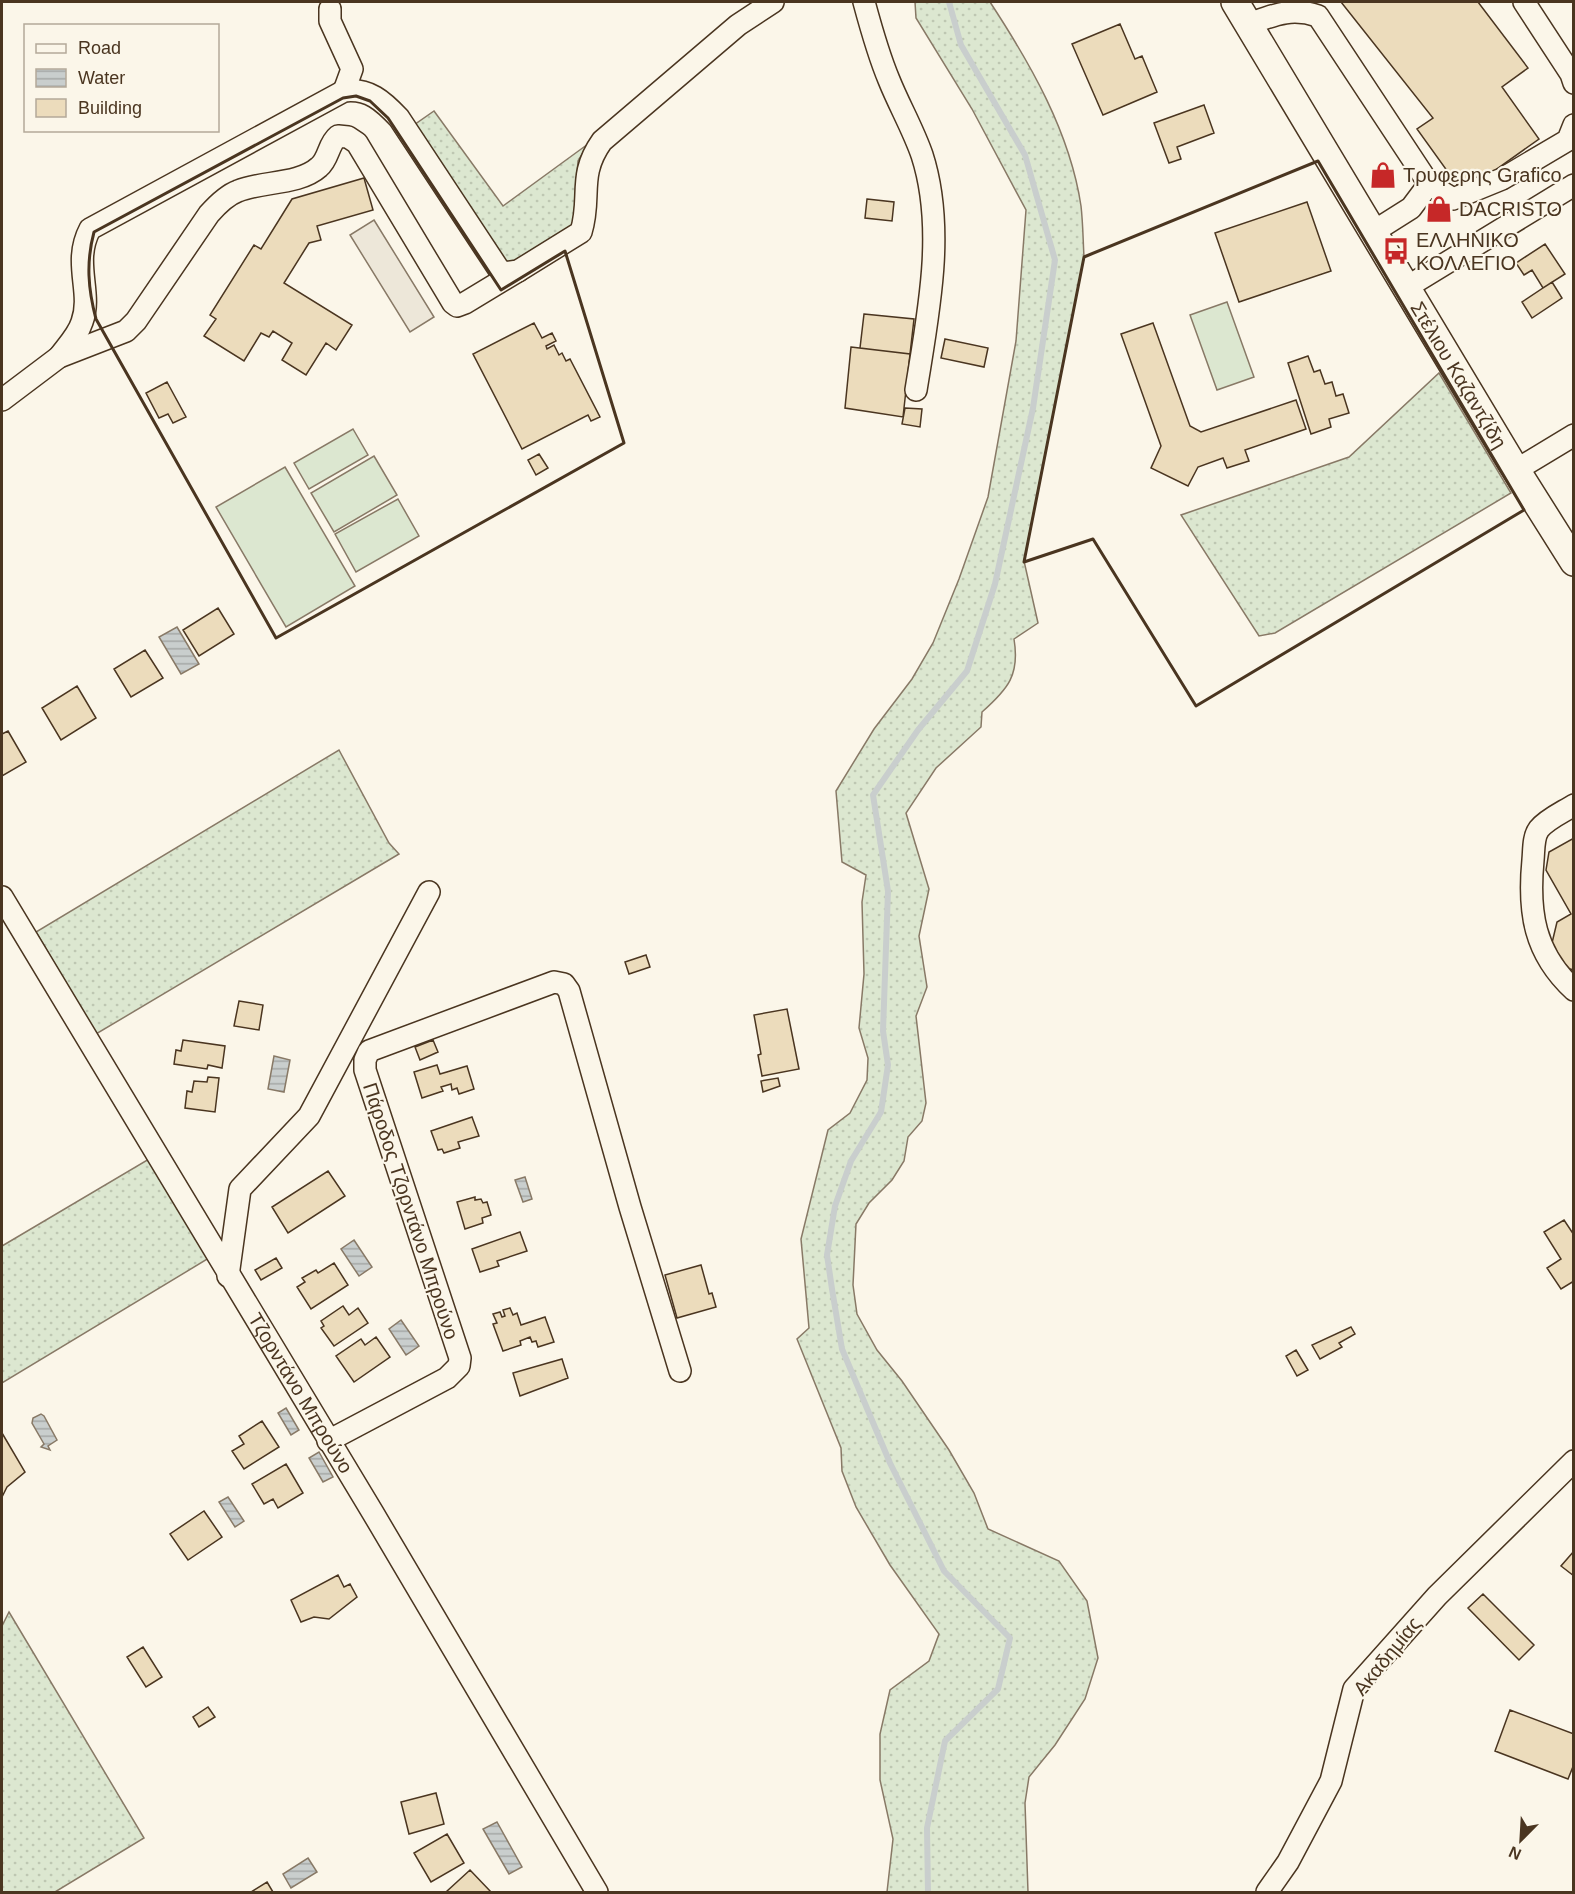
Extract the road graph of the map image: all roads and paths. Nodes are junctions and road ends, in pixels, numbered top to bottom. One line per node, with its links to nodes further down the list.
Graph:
1 (773, 2): 14 (street)
2 (864, 2): 17 (street)
3 (1235, 2): 7 (main road, Στέλιου Καζαντζίδη)
4 (1524, 2): 8 (street)
5 (330, 9): 9 (street)
6 (1316, 9): 7 (street); 11 (street)
7 (1249, 24): 13 (main road, Στέλιου Καζαντζίδη)
8 (1574, 83)
9 (344, 92): 14 (street); 16 (street)
10 (1574, 125): 11 (street)
11 (1429, 184): 13 (street)
12 (1574, 185): 15 (street)
13 (1373, 232): 15 (main road, Στέλιου Καζαντζίδη)
14 (518, 271): 16 (street)
15 (1407, 287): 20 (main road, Στέλιου Καζαντζίδη)
16 (59, 357): 18 (street)
17 (916, 390)
18 (2, 400)
19 (1574, 435): 20 (street)
20 (1516, 470): 21 (main road, Στέλιου Καζαντζίδη)
21 (1574, 562)
22 (1574, 805): 25 (street)
23 (429, 892): 26 (street)
24 (2, 897): 26 (street, Τζορντάνο Μπρούνο)
25 (1574, 990)
26 (228, 1276): 28 (street, Τζορντάνο Μπρούνο)
27 (680, 1371): 28 (street, Πάροδος Τζορντάνο Μπρούνο)
28 (328, 1441): 30 (street, Τζορντάνο Μπρούνο)
29 (1574, 1461): 31 (street, Ακαδημίας)
30 (597, 1893)
31 (1267, 1893)

